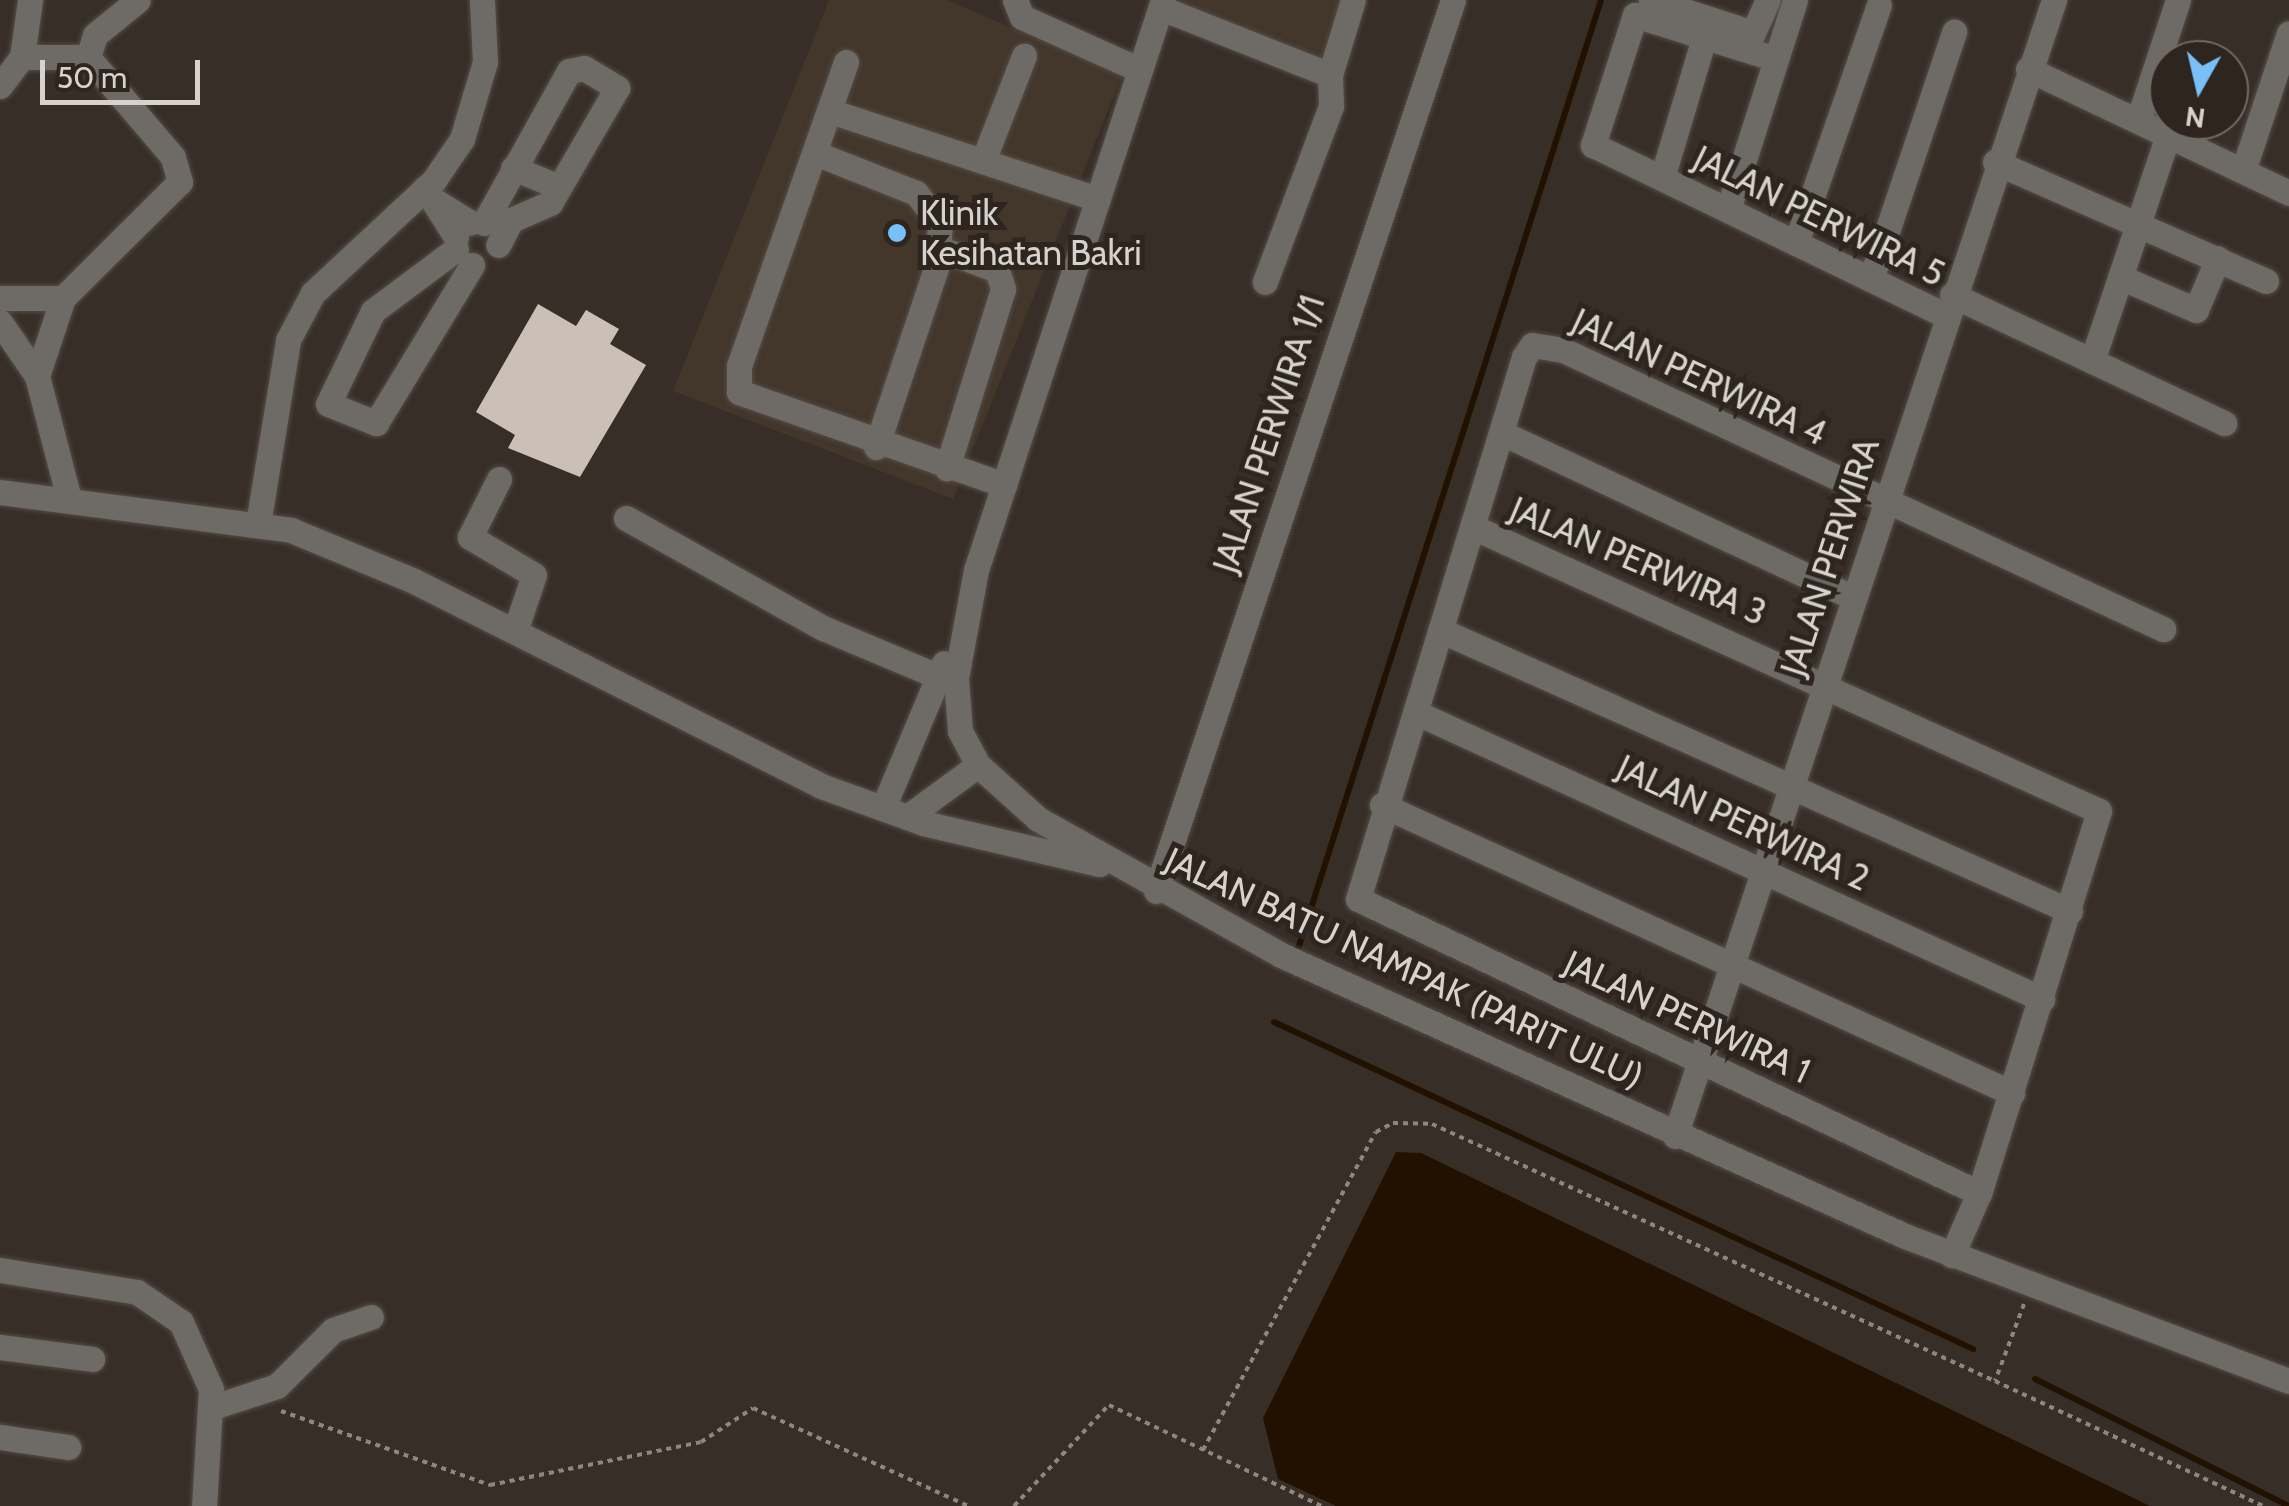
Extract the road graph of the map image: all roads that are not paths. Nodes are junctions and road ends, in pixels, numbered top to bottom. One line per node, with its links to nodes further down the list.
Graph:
1 (30, 0): 17 (street)
2 (138, 0): 19 (street)
3 (482, 0): 39 (street)
4 (1016, 0): 23 (street)
5 (1352, 0): 24 (street)
6 (1453, 0): 85 (street, JALAN PERWIRA 1/1)
7 (1651, 0): 14 (street)
8 (1768, 0): 14 (street)
9 (1795, 0): 20 (street)
10 (2054, 0): 22 (street, JALAN PERWIRA)
11 (2178, 0): 27 (street)
12 (1162, 4): 23 (street, JALAN BATU NAMPAK (PARIT ULU)); 24 (street)
13 (1879, 5): 44 (street)
14 (1706, 30): 20 (street); 36 (street); 36 (street, JALAN PERWIRA 5)
15 (1954, 32): 48 (street)
16 (2289, 33): 35 (street)
17 (22, 56): 19 (street); 25 (street)
18 (1024, 56): 32 (street)
19 (88, 58): 53 (street)
20 (1776, 59): 41 (street)
21 (846, 62): 26 (street)
22 (2028, 68): 27 (street); 33 (street, JALAN PERWIRA)
23 (1140, 70): 40 (street, JALAN BATU NAMPAK (PARIT ULU))
24 (1330, 75): 50 (street)
25 (0, 87)
26 (830, 111): 31 (street); 32 (street)
27 (2138, 120): 28 (street)
28 (2149, 126)
29 (2166, 140): 42 (street)
30 (2179, 140): 35 (street)
31 (814, 153): 45 (street); 61 (street)
32 (984, 162): 40 (street)
33 (1995, 162): 42 (street); 54 (street, JALAN PERWIRA)
34 (513, 168): 37 (street); 37 (street); 43 (street)
35 (2242, 170): 38 (street)
36 (1662, 178): 41 (street, JALAN PERWIRA 5)
37 (559, 187): 43 (street)
38 (2289, 193)
39 (431, 195): 43 (street); 69 (street)
40 (1098, 199): 64 (street, JALAN BATU NAMPAK (PARIT ULU))
41 (1728, 210): 44 (street, JALAN PERWIRA 5)
42 (2139, 221): 46 (street); 47 (street)
43 (468, 239): 51 (street); 55 (street)
44 (1796, 243): 48 (street, JALAN PERWIRA 5)
45 (941, 248): 61 (street); 62 (street)
46 (2218, 258): 47 (street); 49 (street)
47 (2120, 277): 57 (street)
48 (1871, 279): 54 (street, JALAN PERWIRA 5)
49 (2266, 281)
50 (1266, 282)
51 (409, 284): 55 (street); 55 (street)
52 (0, 298): 53 (street)
53 (63, 298): 58 (street)
54 (1949, 306): 57 (street, JALAN PERWIRA 5); 67 (street, JALAN PERWIRA)
55 (443, 310)
56 (0, 322): 58 (street)
57 (2092, 361): 59 (street, JALAN PERWIRA 5)
58 (37, 376): 66 (street)
59 (2224, 424)
60 (1502, 433): 67 (street, JALAN PERWIRA 4); 70 (street); 71 (street)
61 (876, 447): 62 (street)
62 (948, 468): 64 (street)
63 (499, 479): 74 (street)
64 (1004, 485): 75 (street, JALAN BATU NAMPAK (PARIT ULU))
65 (0, 492): 66 (street)
66 (69, 500): 69 (street)
67 (1888, 503): 71 (street, JALAN PERWIRA); 73 (street, JALAN PERWIRA 4)
68 (626, 518): 76 (street)
69 (258, 524): 74 (street)
70 (1474, 528): 72 (street); 77 (street, JALAN PERWIRA 3)
71 (1854, 598): 77 (street, JALAN PERWIRA)
72 (1440, 630): 78 (street); 80 (street)
73 (2162, 630)
74 (515, 631): 82 (street)
75 (962, 633): 76 (street); 79 (street, JALAN BATU NAMPAK (PARIT ULU))
76 (937, 676): 82 (street)
77 (1827, 681): 80 (street, JALAN PERWIRA); 86 (street, JALAN PERWIRA 3)
78 (1415, 712): 81 (street); 84 (street, JALAN PERWIRA 2)
79 (978, 765): 82 (street); 83 (street, JALAN BATU NAMPAK (PARIT ULU))
80 (1792, 787): 84 (street, JALAN PERWIRA); 86 (street)
81 (1382, 805): 87 (street); 89 (street, JALAN PERWIRA 1)
82 (895, 813): 83 (street)
83 (1114, 866): 85 (street, JALAN BATU NAMPAK (PARIT ULU))
84 (1764, 871): 87 (street, JALAN PERWIRA); 88 (street, JALAN PERWIRA 2)
85 (1156, 892): 91 (street, JALAN BATU NAMPAK (PARIT ULU))
86 (2070, 911): 88 (street)
87 (1734, 960): 89 (street, JALAN PERWIRA); 90 (street)
88 (2042, 999): 90 (street)
89 (1700, 1062): 91 (street, JALAN PERWIRA); 92 (street, JALAN PERWIRA 1)
90 (2012, 1093): 92 (street)
91 (1675, 1136): 93 (street, JALAN BATU NAMPAK (PARIT ULU))
92 (1980, 1194): 93 (street)
93 (1952, 1254): 98 (street, JALAN BATU NAMPAK (PARIT ULU))
94 (0, 1270): 99 (street)
95 (371, 1317): 99 (street)
96 (0, 1347): 97 (street)
97 (92, 1359)
98 (2289, 1381)
99 (213, 1407): 102 (street)
100 (0, 1437): 101 (street)
101 (68, 1447)
102 (204, 1506)

